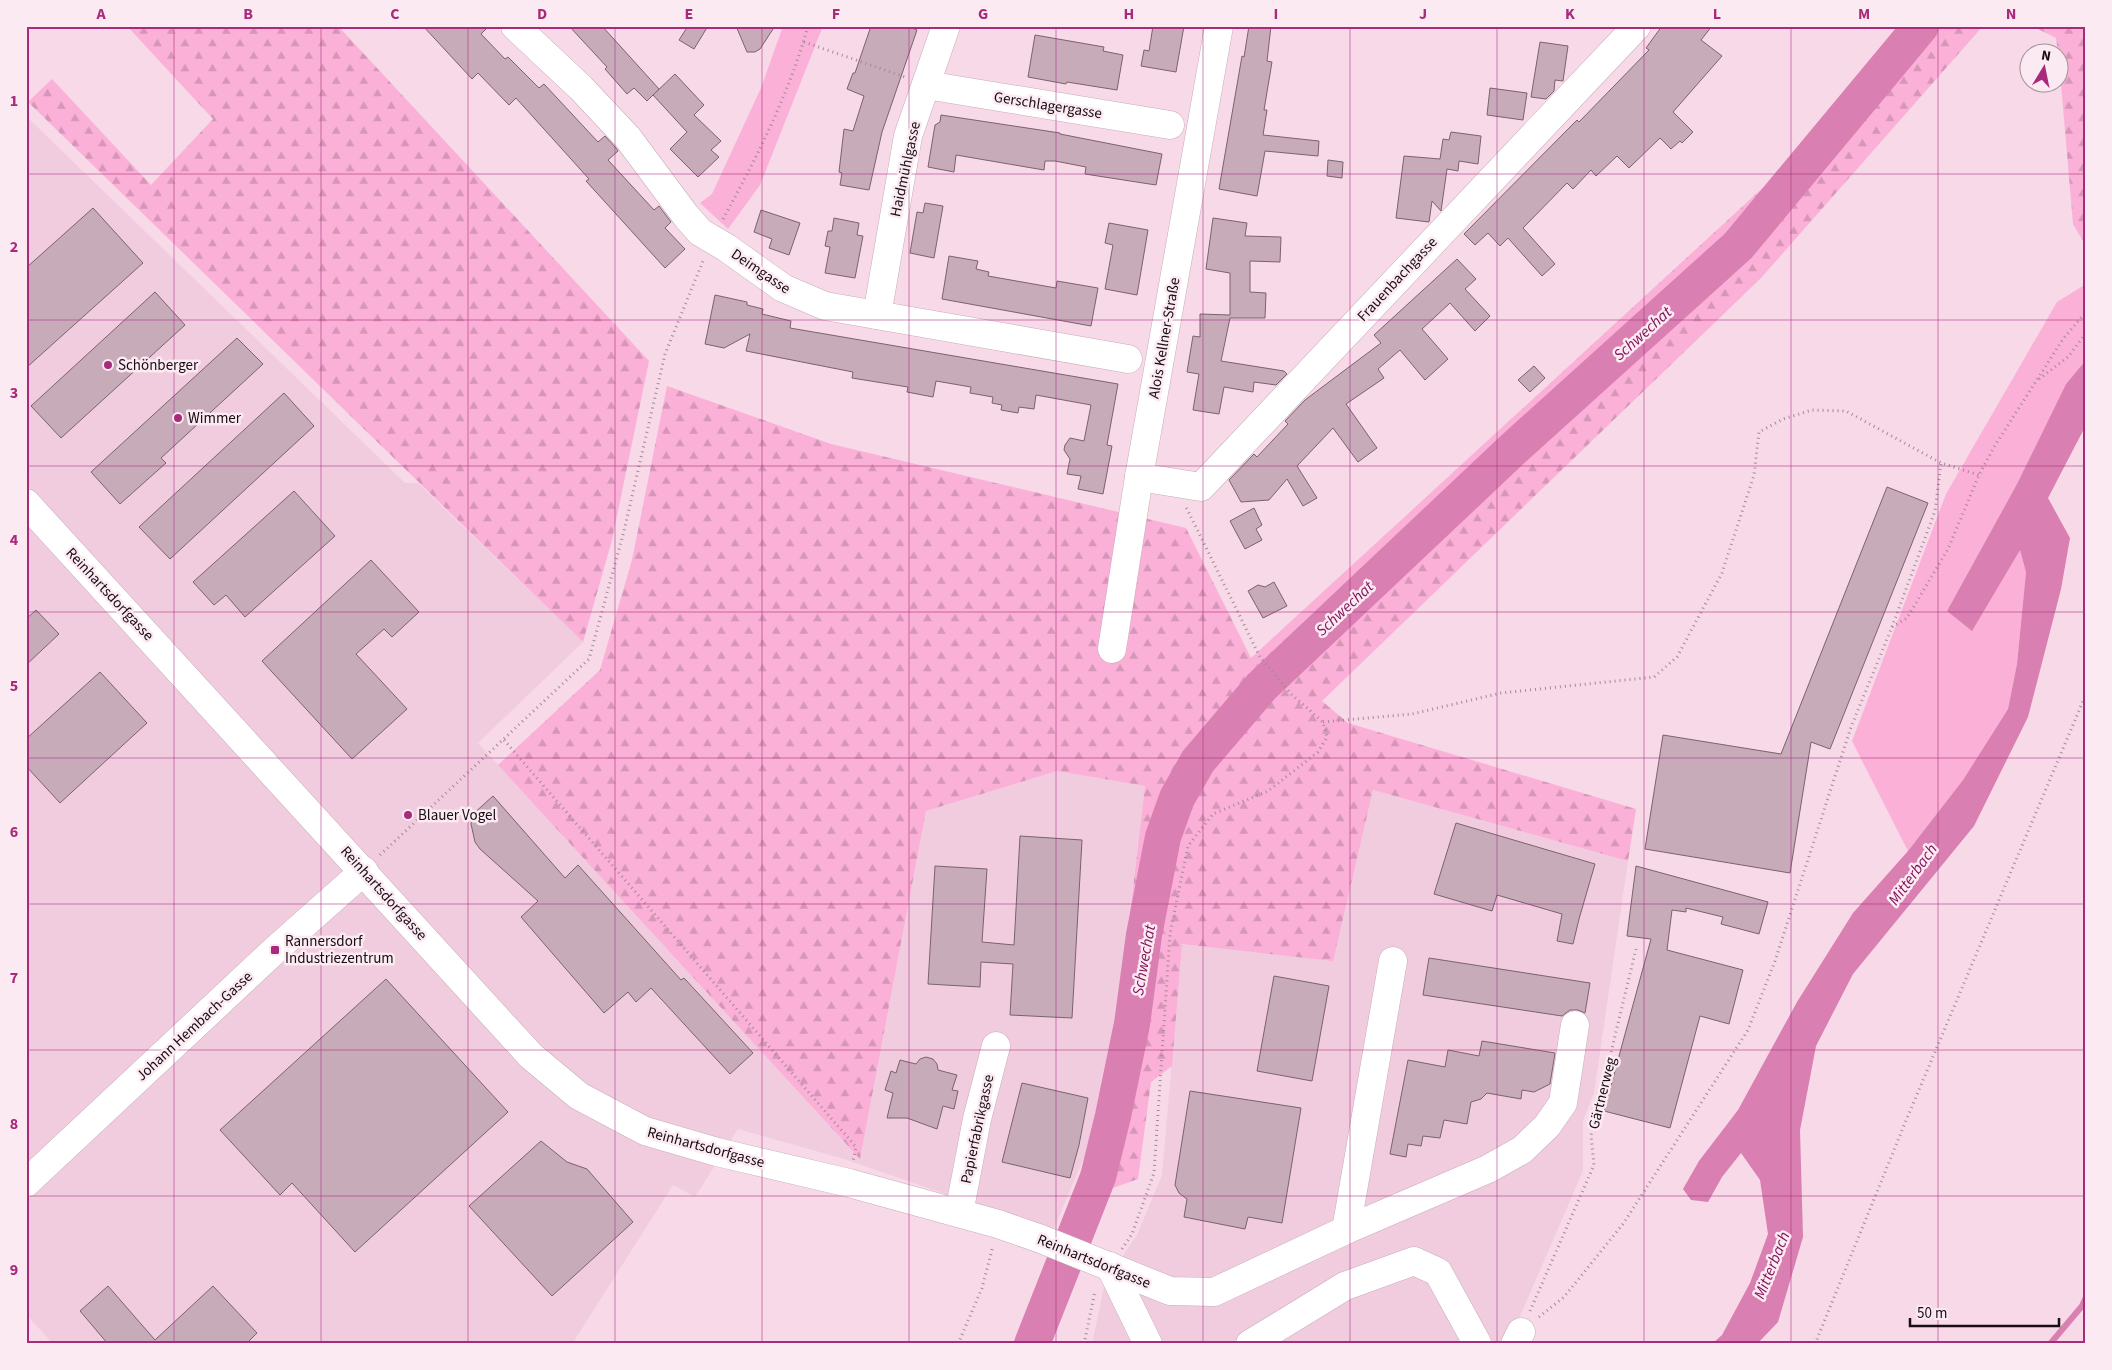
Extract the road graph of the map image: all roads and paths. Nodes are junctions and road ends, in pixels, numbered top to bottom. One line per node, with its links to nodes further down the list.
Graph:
1 (515, 26): 9 (street, Deimgasse)
2 (808, 26): 6 (path)
3 (946, 26): 7 (street, Haidmühlgasse)
4 (1219, 26): 17 (street, Alois Kellner-Straße)
5 (1637, 26): 18 (street, Frauenbachgasse)
6 (804, 42): 7 (path); 9 (path)
7 (926, 85): 8 (street, Gerschlagergasse); 11 (street, Haidmühlgasse)
8 (1170, 125)
9 (712, 239): 11 (street, Deimgasse); 24 (path)
10 (2086, 312): 14 (path)
11 (877, 315): 13 (street, Deimgasse)
12 (2086, 333): 14 (path)
13 (1128, 359)
14 (2036, 381): 16 (path)
15 (1941, 463): 16 (path); 20 (path); 23 (path)
16 (1979, 476): 20 (path)
17 (1139, 478): 18 (street, Frauenbachgasse); 21 (street, Alois Kellner-Straße)
18 (1175, 484): 23 (path)
19 (26, 503): 25 (street, Reinhartsdorfgasse)
20 (1892, 627): 36 (path)
21 (1112, 649)
22 (2086, 694): 42 (path)
23 (1323, 722): 35 (path)
24 (504, 740): 25 (path); 31 (path)
25 (364, 871): 30 (street, Johann Hembach-Gasse); 31 (street, Reinhartsdorfgasse)
26 (1636, 949): 36 (path, Gärtnerweg)
27 (1393, 961): 34 (street)
28 (1575, 1026): 34 (street, Reinhartsdorfgasse)
29 (996, 1046): 32 (street, Papierfabrikgasse)
30 (26, 1183)
31 (849, 1183): 32 (street, Reinhartsdorfgasse)
32 (959, 1213): 33 (street, Reinhartsdorfgasse)
33 (998, 1224): 35 (street, Reinhartsdorfgasse); 38 (path)
34 (1346, 1230): 35 (street, Reinhartsdorfgasse)
35 (1100, 1262): 39 (path); 40 (street)
36 (1518, 1338)
37 (1477, 1343): 41 (street)
38 (958, 1344)
39 (1084, 1344)
40 (1148, 1344)
41 (1250, 1344)
42 (1815, 1344)

